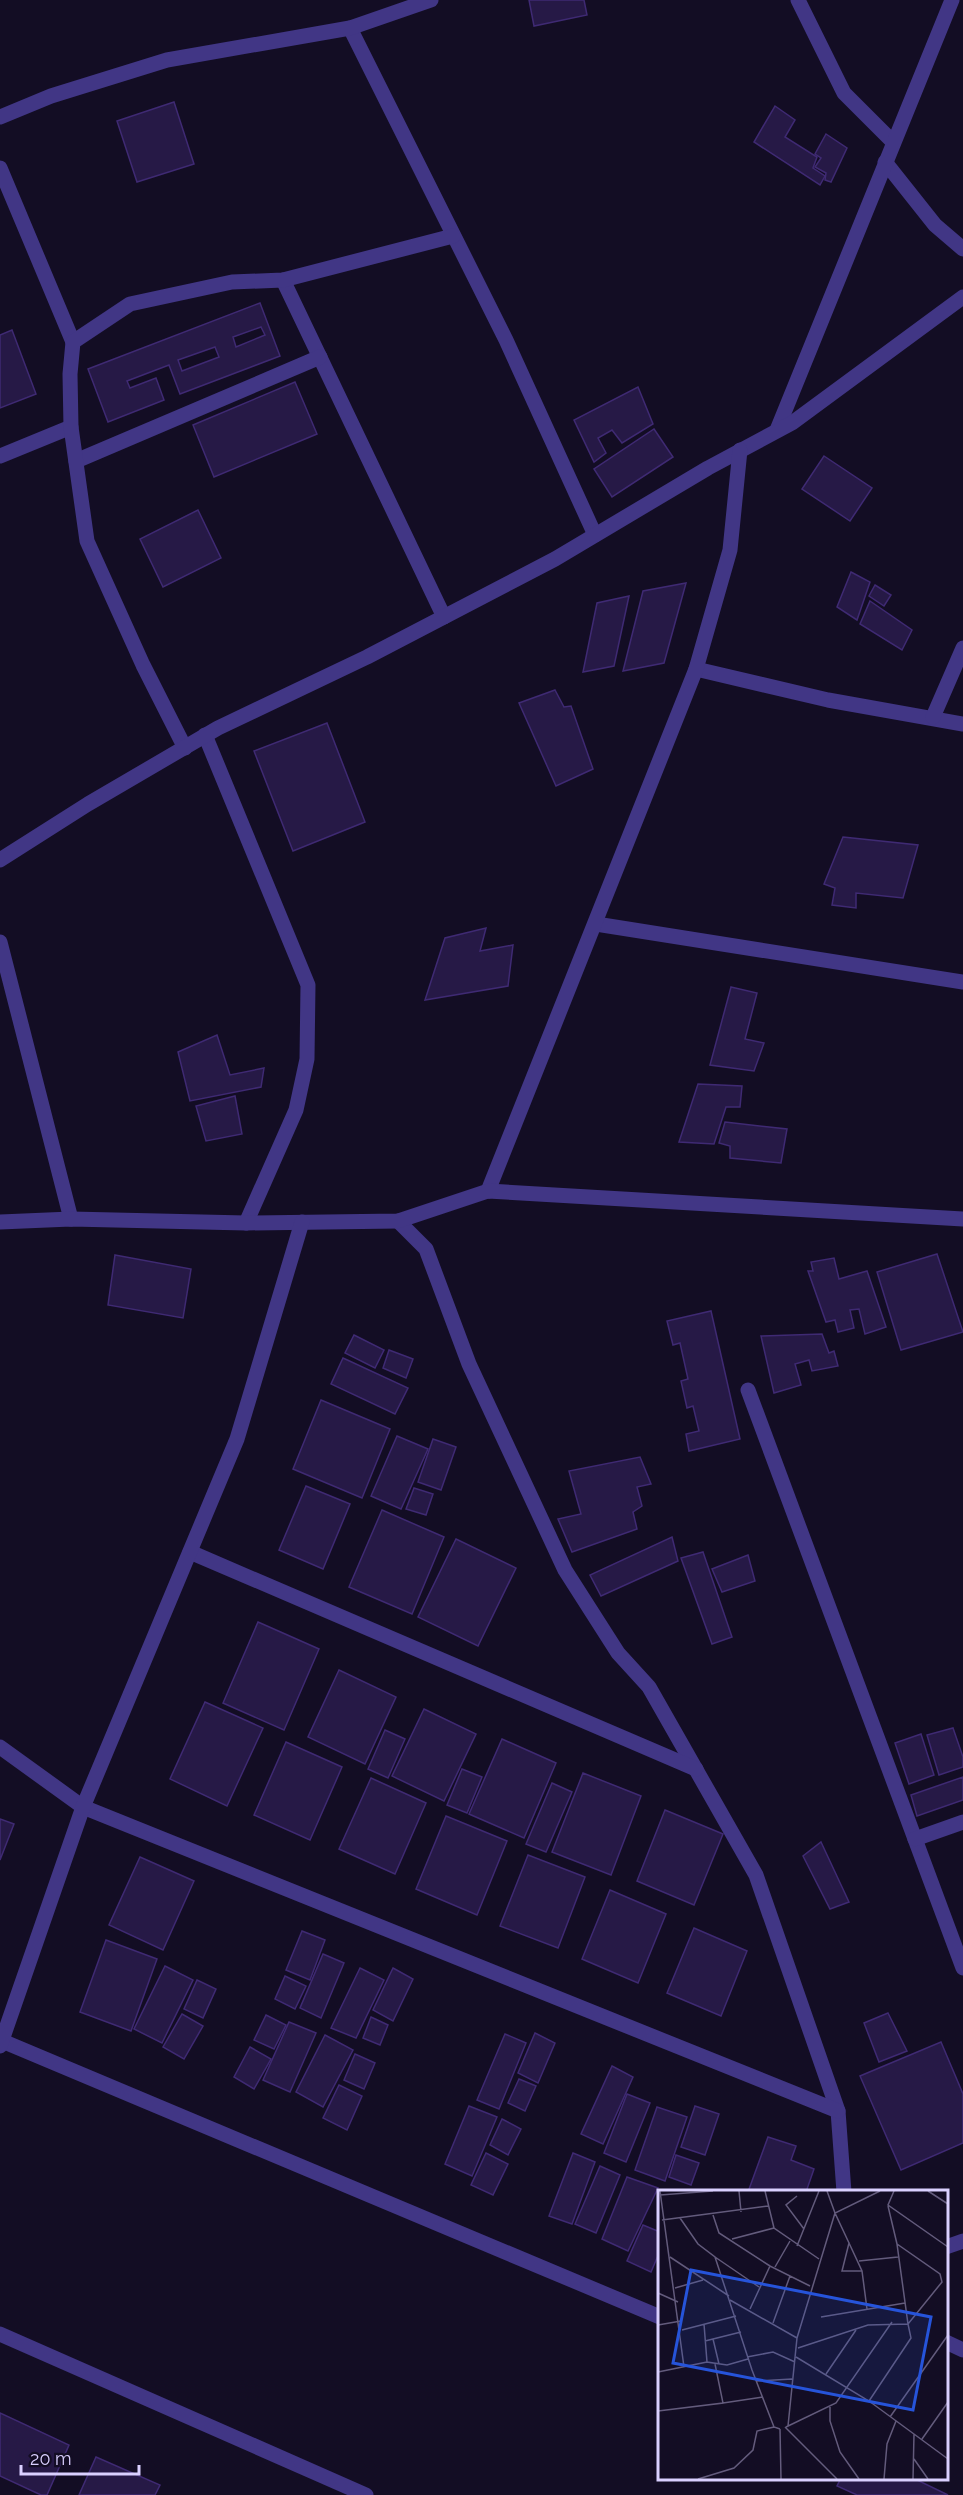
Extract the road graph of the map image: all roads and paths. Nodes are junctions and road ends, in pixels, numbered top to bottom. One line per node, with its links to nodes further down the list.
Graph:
1 (431, 0): 4 (street)
2 (798, 0): 6 (street)
3 (952, 0): 6 (street)
4 (350, 28): 5 (street); 9 (street)
5 (0, 117)
6 (893, 142): 7 (street)
7 (885, 162): 10 (street); 16 (street)
8 (0, 168): 13 (street)
9 (453, 236): 11 (street); 20 (street)
10 (963, 249)
11 (283, 280): 13 (street); 14 (street)
12 (963, 297): 16 (street)
13 (73, 342): 15 (street)
14 (320, 357): 19 (street); 21 (street)
15 (70, 427): 18 (street); 19 (street)
16 (777, 430): 17 (street)
17 (740, 450): 20 (street); 23 (street)
18 (0, 456)
19 (76, 461): 27 (street)
20 (595, 535): 21 (street)
21 (444, 617): 26 (street)
22 (963, 648): 24 (street)
23 (696, 669): 24 (street); 29 (street)
24 (933, 717): 25 (street)
25 (963, 724)
26 (205, 735): 27 (street); 38 (street)
27 (185, 748): 28 (street)
28 (0, 860)
29 (596, 924): 31 (street); 32 (street)
30 (0, 942): 33 (street)
31 (963, 982)
32 (488, 1191): 34 (street); 35 (street)
33 (71, 1219): 36 (street); 38 (street)
34 (963, 1220)
35 (398, 1221): 37 (street); 42 (street)
36 (0, 1222)
37 (302, 1222): 38 (street); 40 (street)
38 (246, 1223)
39 (748, 1390): 45 (street)
40 (190, 1552): 42 (street); 43 (street)
41 (0, 1747): 43 (street)
42 (696, 1770): 48 (street)
43 (83, 1807): 47 (street); 48 (street)
44 (963, 1822): 45 (street)
45 (915, 1839): 46 (street)
46 (963, 1968)
47 (1, 2044): 52 (street)
48 (838, 2111): 49 (street)
49 (844, 2190)
50 (963, 2241): 51 (street)
51 (948, 2246)
52 (658, 2316)
53 (0, 2334): 56 (street)
54 (948, 2343): 55 (street)
55 (963, 2350)
56 (366, 2495)

